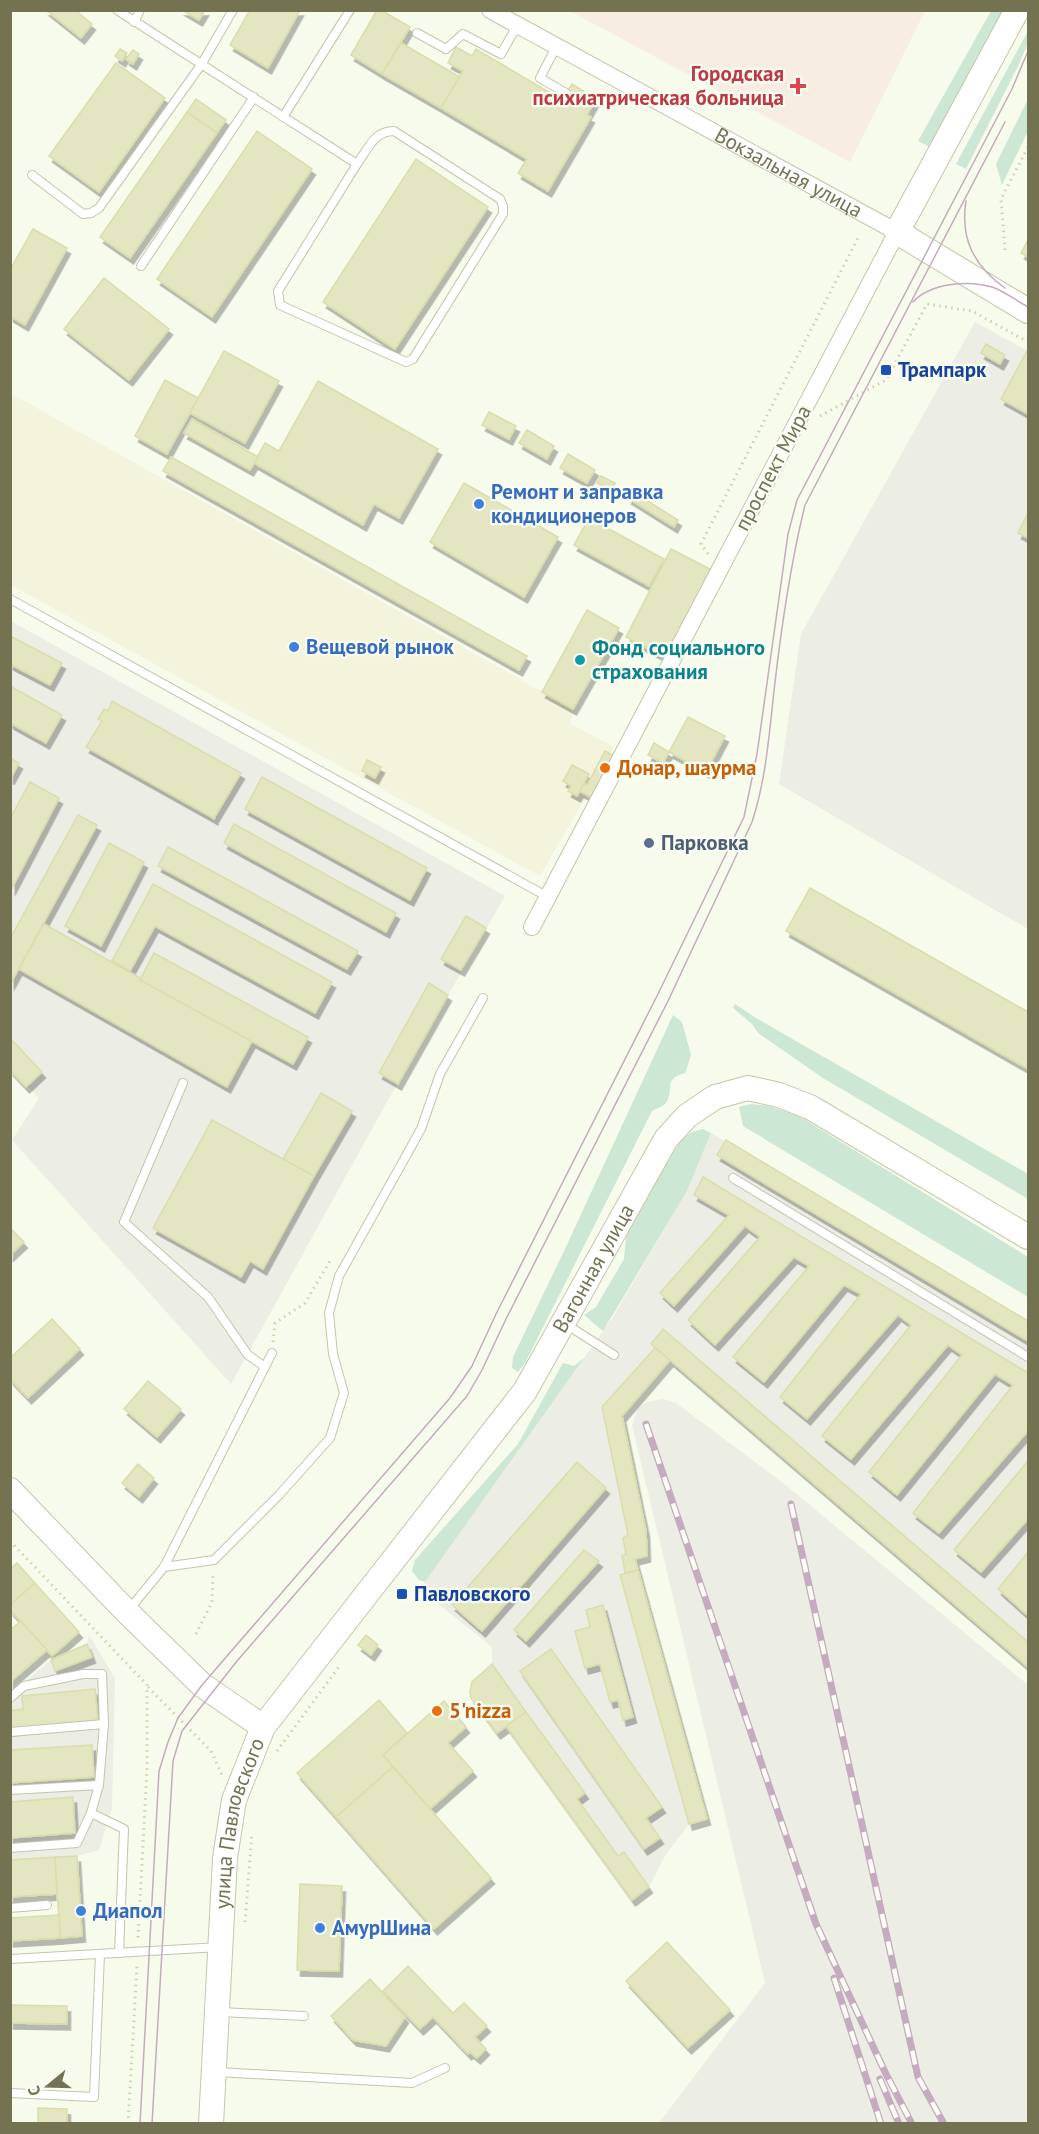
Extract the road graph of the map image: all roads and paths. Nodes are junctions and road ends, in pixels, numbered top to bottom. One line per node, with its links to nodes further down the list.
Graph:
1 (117, 10): 7 (lane)
2 (140, 10): 7 (lane)
3 (233, 10): 11 (lane)
4 (350, 10): 14 (lane)
5 (490, 10): 8 (street, Вокзальная улица)
6 (1017, 10): 18 (street, проспект Мира)
7 (134, 22): 11 (lane)
8 (518, 26): 9 (lane); 10 (street, Вокзальная улица)
9 (417, 33)
10 (556, 47): 12 (lane); 18 (street, Вокзальная улица)
11 (201, 65): 13 (lane); 17 (lane)
12 (566, 93)
13 (254, 97): 14 (lane); 21 (lane)
14 (283, 117): 16 (lane)
15 (1029, 147): 20 (path)
16 (357, 164): 16 (lane)
17 (32, 175)
18 (897, 232): 22 (street, Вокзальная улица); 23 (street, Вокзальная улица); 25 (street, проспект Мира)
19 (860, 236): 26 (path)
20 (1005, 250)
21 (141, 266)
22 (1029, 296)
23 (1029, 310)
24 (1029, 342): 25 (path)
25 (792, 431): 26 (street, проспект Мира)
26 (720, 570): 28 (street, проспект Мира)
27 (10, 598): 28 (lane)
28 (548, 897): 29 (street, проспект Мира)
29 (532, 927)
30 (483, 998): 42 (lane)
31 (183, 1083): 39 (lane)
32 (733, 1178): 38 (lane)
33 (1029, 1237): 35 (street, Вагонная улица)
34 (334, 1254): 36 (path)
35 (563, 1323): 37 (lane); 50 (street, Вагонная улица)
36 (272, 1353): 39 (lane)
37 (614, 1355)
38 (1029, 1357)
39 (265, 1367): 43 (lane)
40 (11, 1491): 44 (street, улица Павловского)
41 (10, 1541): 47 (path)
42 (214, 1560): 43 (lane); 45 (path)
43 (164, 1567): 44 (lane)
44 (128, 1612): 50 (street, улица Павловского)
45 (196, 1634)
46 (344, 1660): 52 (path)
47 (147, 1685): 53 (path); 54 (path)
48 (10, 1698): 49 (lane)
49 (104, 1724): 51 (lane); 55 (lane)
50 (263, 1727): 63 (street, улица Павловского)
51 (10, 1732)
52 (277, 1752)
53 (147, 1768)
54 (224, 1779)
55 (99, 1785): 56 (lane); 57 (lane)
56 (10, 1790)
57 (91, 1814): 59 (lane); 64 (lane)
58 (253, 1826): 62 (path)
59 (10, 1848)
60 (47, 1905): 61 (lane)
61 (10, 1908)
62 (244, 1930)
63 (220, 1947): 64 (lane); 67 (street, улица Павловского)
64 (119, 1953): 65 (lane)
65 (100, 1954): 66 (lane); 71 (lane)
66 (10, 1959)
67 (217, 2012): 68 (lane); 70 (street, улица Павловского)
68 (304, 2016)
69 (445, 2068): 70 (lane)
70 (214, 2072): 72 (street, улица Павловского)
71 (10, 2092)
72 (211, 2124)

